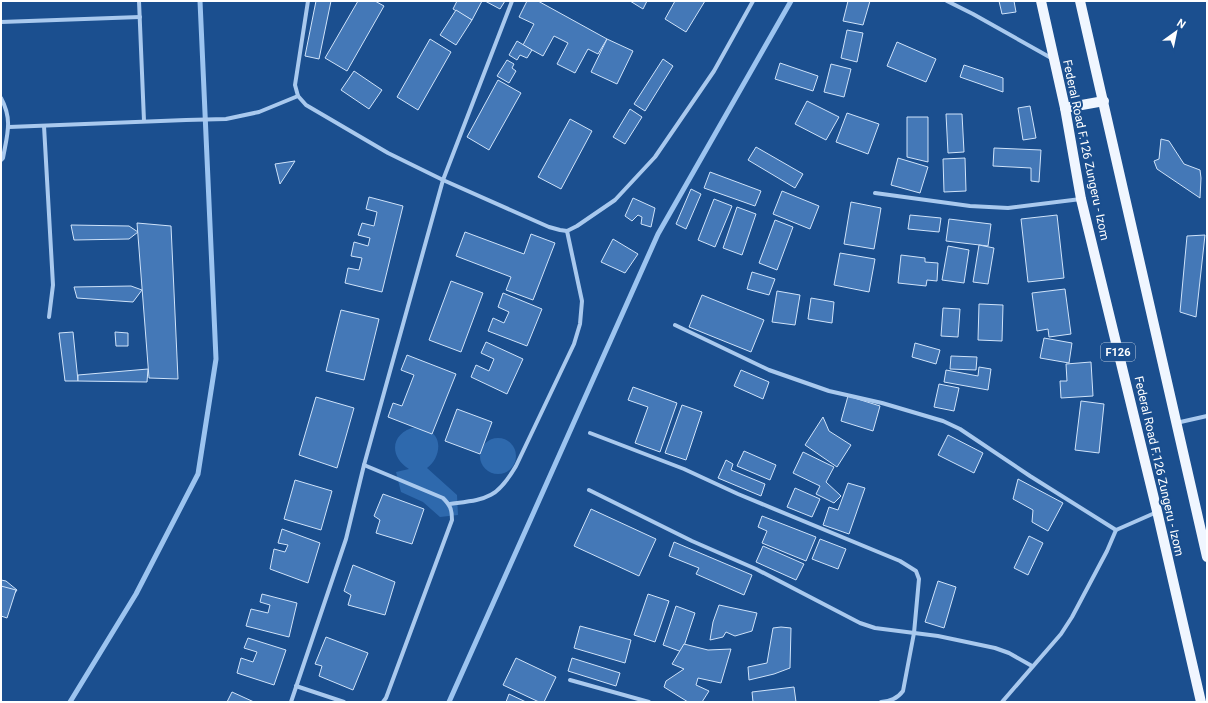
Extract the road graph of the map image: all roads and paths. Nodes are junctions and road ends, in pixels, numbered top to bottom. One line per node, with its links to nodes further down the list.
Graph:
1 (139, 1): 8 (street)
2 (308, 1): 11 (street)
3 (512, 1): 19 (street)
4 (753, 1): 22 (street)
5 (947, 1): 10 (street)
6 (1041, 1): 10 (main road, Federal Road F.126 Zungeru - Izom / F126)
7 (1080, 1): 13 (main road)
8 (140, 17): 9 (street); 15 (street)
9 (1, 22)
10 (1054, 60): 14 (main road, Federal Road F.126 Zungeru - Izom / F126)
11 (298, 96): 15 (street); 19 (street)
12 (1, 98): 17 (street)
13 (1104, 101): 14 (main road); 26 (main road)
14 (1065, 108): 21 (main road, Federal Road F.126 Zungeru - Izom / F126)
15 (144, 121): 16 (street)
16 (44, 126): 17 (street); 23 (street)
17 (9, 127): 18 (street)
18 (1, 160)
19 (443, 180): 22 (street); 28 (street)
20 (875, 193): 21 (street)
21 (1081, 199): 31 (main road, Federal Road F.126 Zungeru - Izom / F126)
22 (567, 231): 30 (street)
23 (49, 317)
24 (675, 325): 32 (street)
25 (1207, 416): 26 (street)
26 (1176, 423): 33 (main road)
27 (590, 433): 34 (street)
28 (364, 465): 30 (street); 37 (street)
29 (589, 490): 34 (street)
30 (450, 504): 40 (street)
31 (1157, 512): 32 (street); 44 (main road, Federal Road F.126 Zungeru - Izom / F126)
32 (1116, 530): 35 (street)
33 (1207, 556)
34 (914, 633): 35 (street); 42 (street)
35 (1032, 666): 43 (street)
36 (570, 680): 41 (street)
37 (296, 686): 38 (street); 39 (street)
38 (291, 702)
39 (344, 702)
40 (383, 702)
41 (649, 702)
42 (881, 702)
43 (1002, 702)
44 (1200, 702)

